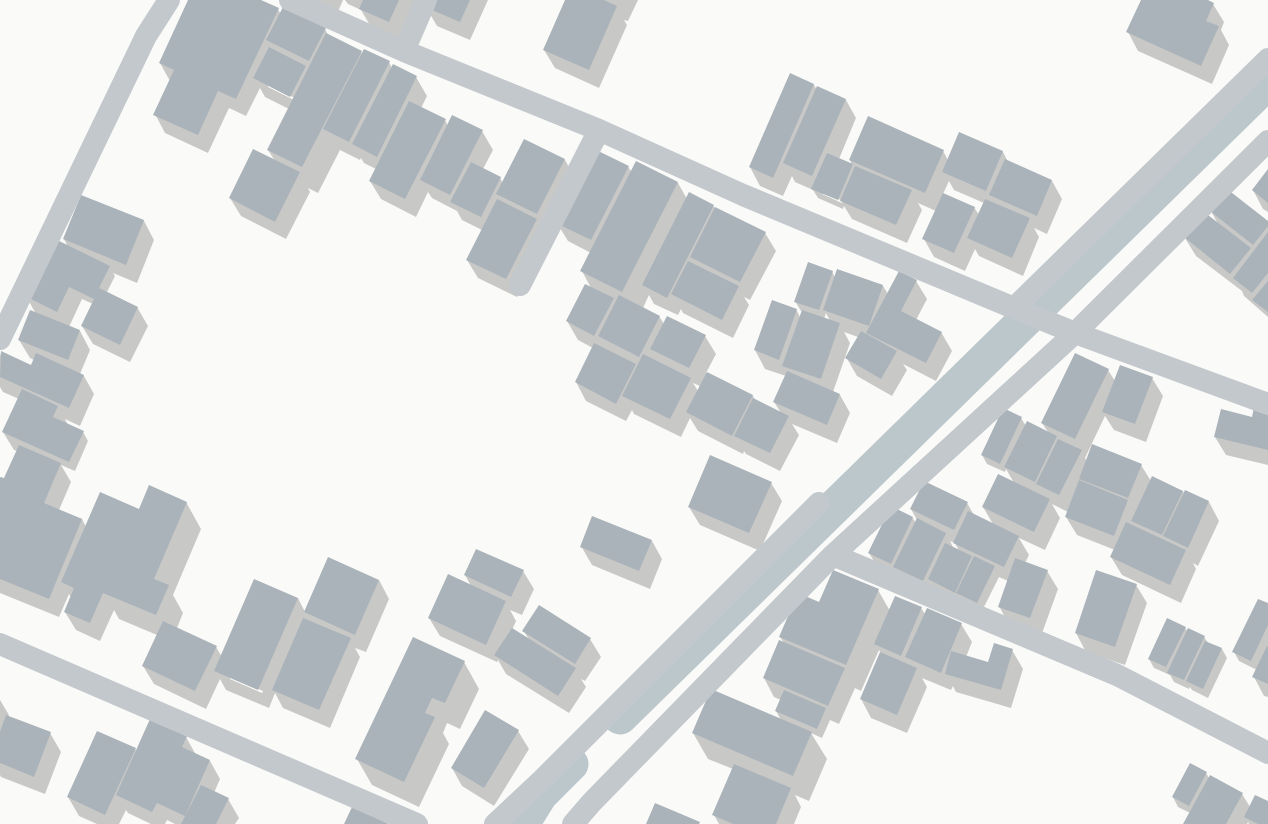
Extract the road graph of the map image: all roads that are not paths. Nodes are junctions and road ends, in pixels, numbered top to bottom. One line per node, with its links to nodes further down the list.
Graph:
1 (169, 0): 11 (street)
2 (290, 0): 4 (street)
3 (426, 0): 4 (street)
4 (404, 51): 6 (street)
5 (1268, 59): 9 (street)
6 (599, 130): 8 (street); 9 (street)
7 (1268, 141): 10 (street)
8 (520, 285)
9 (1018, 309): 10 (street)
10 (1071, 330): 12 (street); 14 (street)
11 (0, 339)
12 (1268, 404)
13 (819, 503): 18 (street)
14 (833, 555): 16 (street); 19 (street)
15 (0, 644): 17 (street)
16 (1268, 753)
17 (417, 824)
18 (495, 824)
19 (574, 824)

